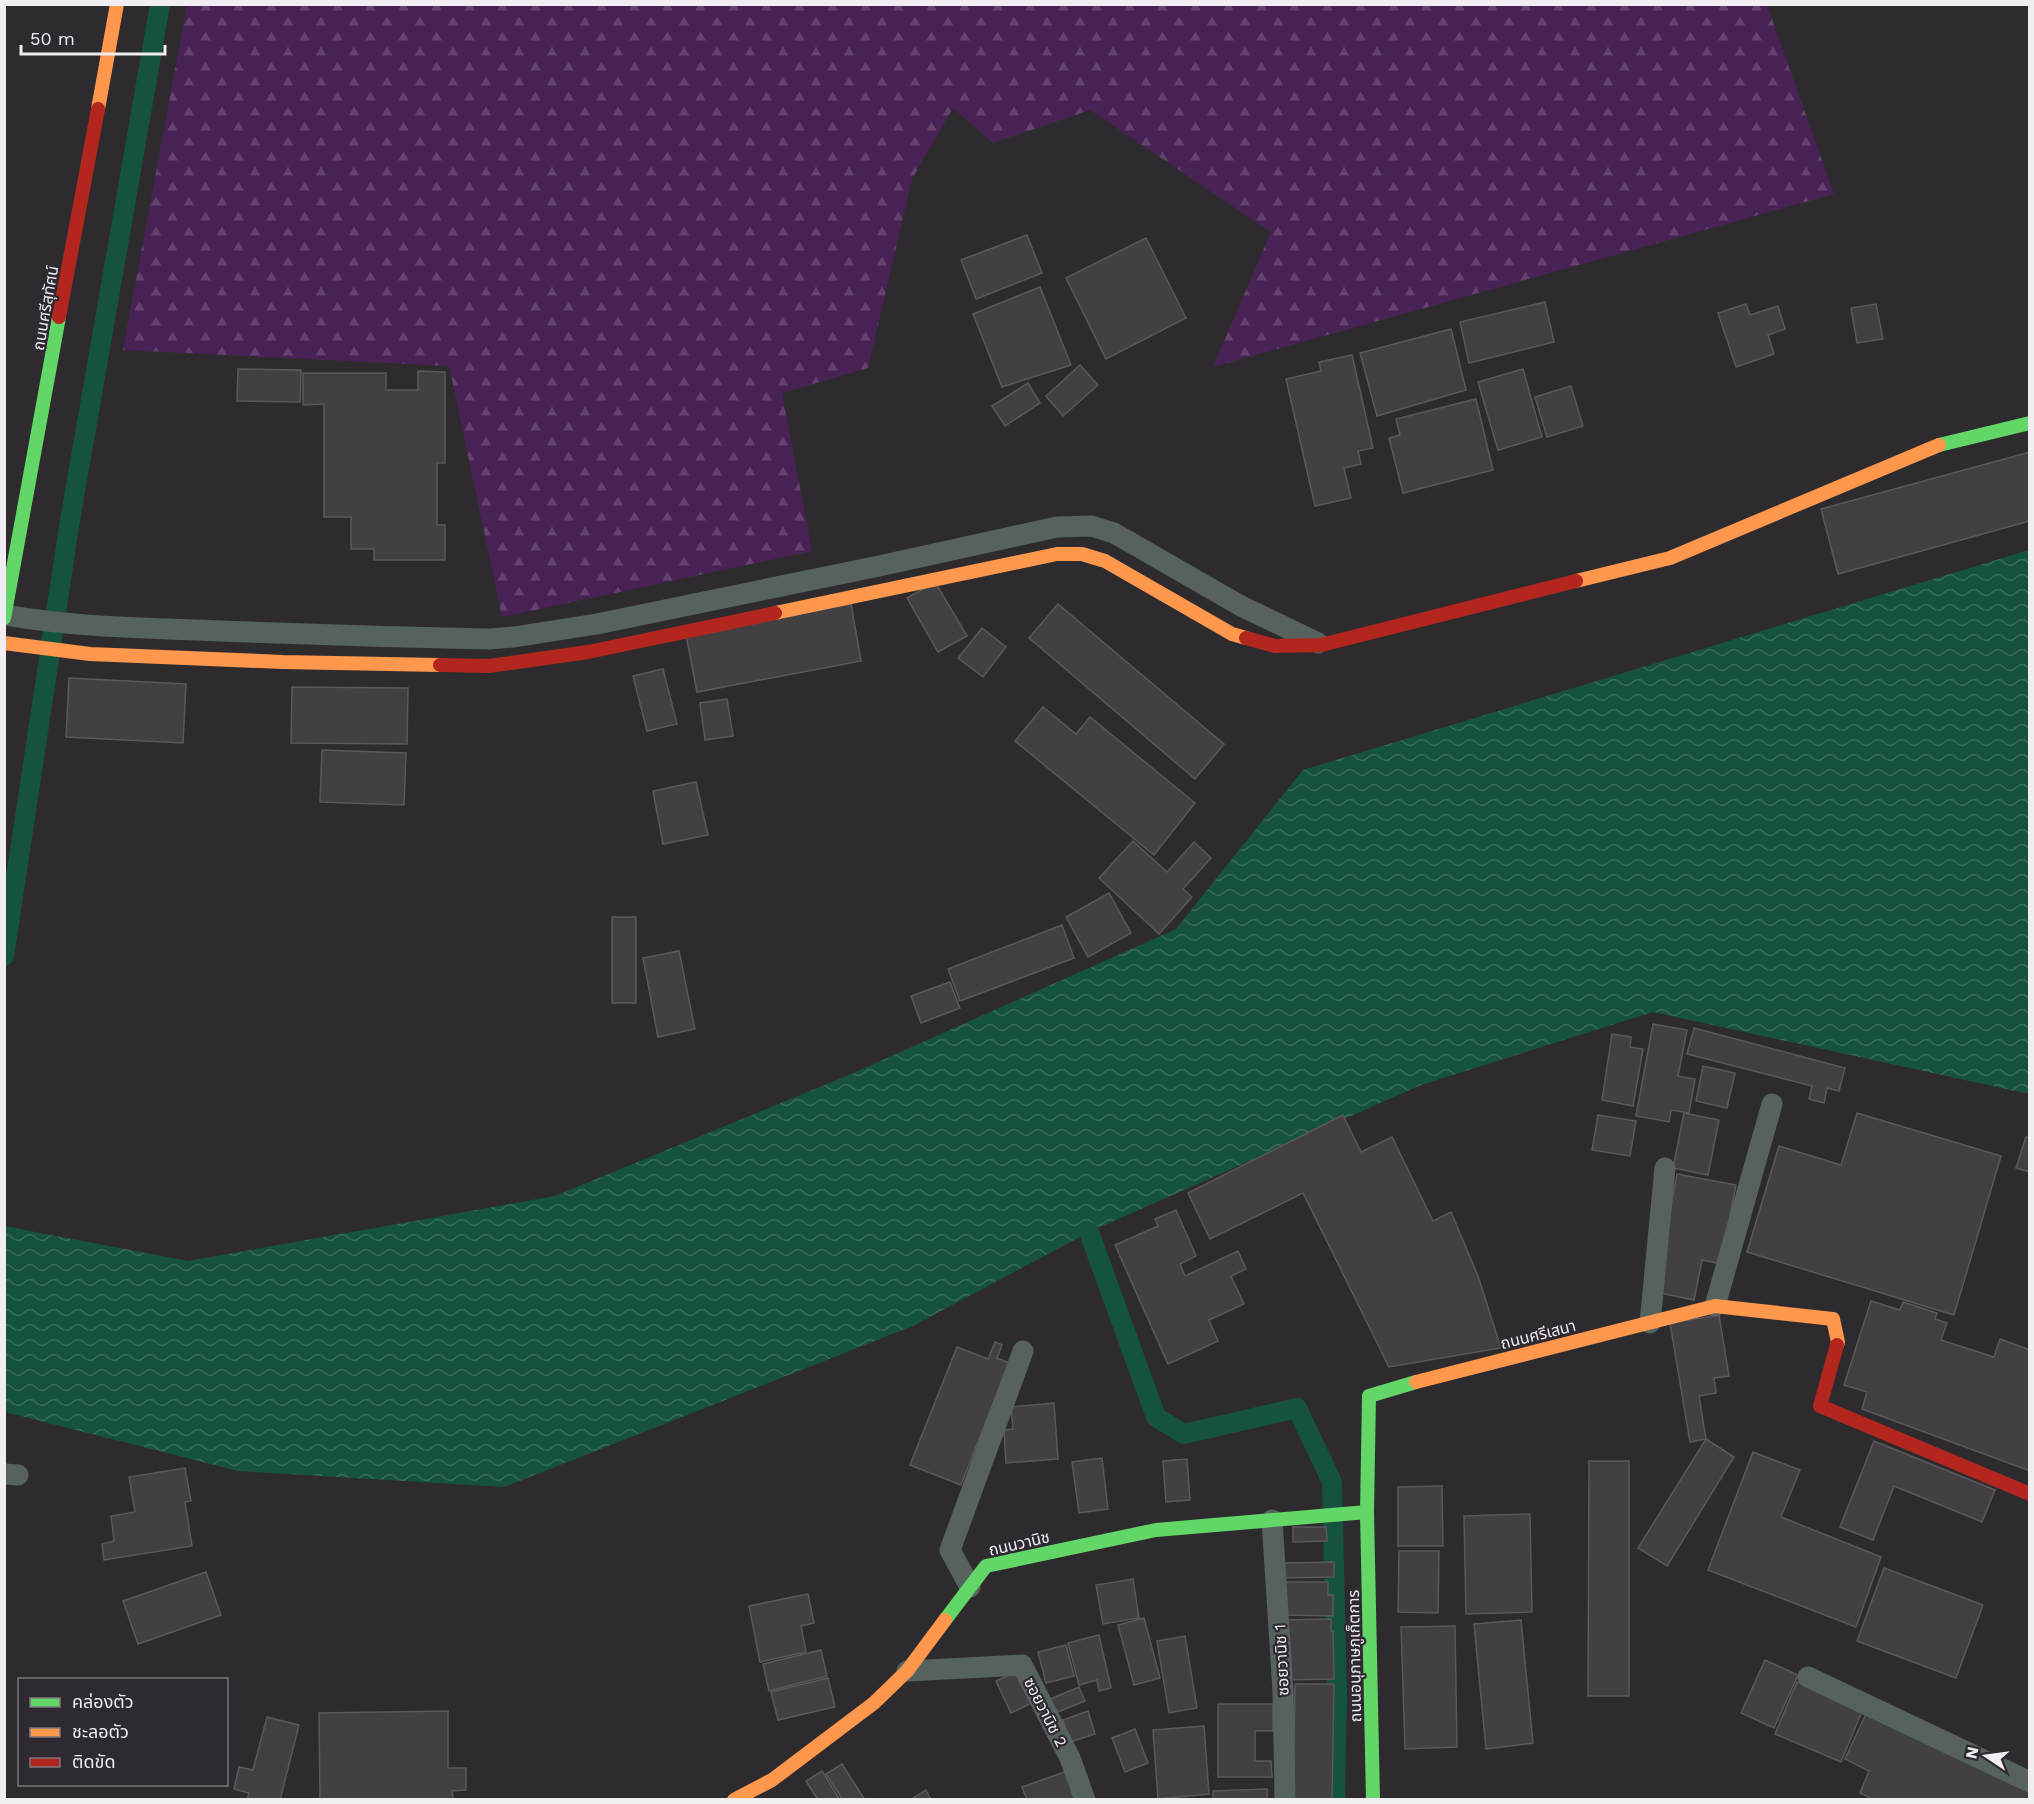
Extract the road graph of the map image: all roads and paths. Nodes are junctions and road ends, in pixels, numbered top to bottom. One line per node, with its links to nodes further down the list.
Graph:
1 (117, 4): 3 (street, ถนนศรีสุทัศน์)
2 (2030, 423): 5 (street)
3 (5, 617): 5 (street)
4 (4, 643): 5 (street)
5 (1321, 645)
6 (1772, 1104): 8 (street)
7 (1665, 1168): 9 (street)
8 (1715, 1306): 9 (street, ถนนศรีเสนา); 12 (street)
9 (1650, 1323): 11 (street, ถนนศรีเสนา)
10 (1023, 1351): 15 (street)
11 (1369, 1396): 13 (street, ถนนอนุภาษภูเก็ตการ)
12 (2030, 1494)
13 (1367, 1512): 14 (street, ถนนวานิช); 22 (street, ถนนอนุภาษภูเก็ตการ)
14 (1272, 1520): 15 (street, ถนนวานิช); 21 (street, ซอยวานิช 1)
15 (970, 1587): 16 (street, ถนนวานิช)
16 (907, 1671): 19 (street, ถนนวานิช); 20 (street, ซอยวานิช 2)
17 (1808, 1677): 18 (street)
18 (2030, 1782)
19 (734, 1800)
20 (1085, 1800)
21 (1285, 1800)
22 (1373, 1800)

